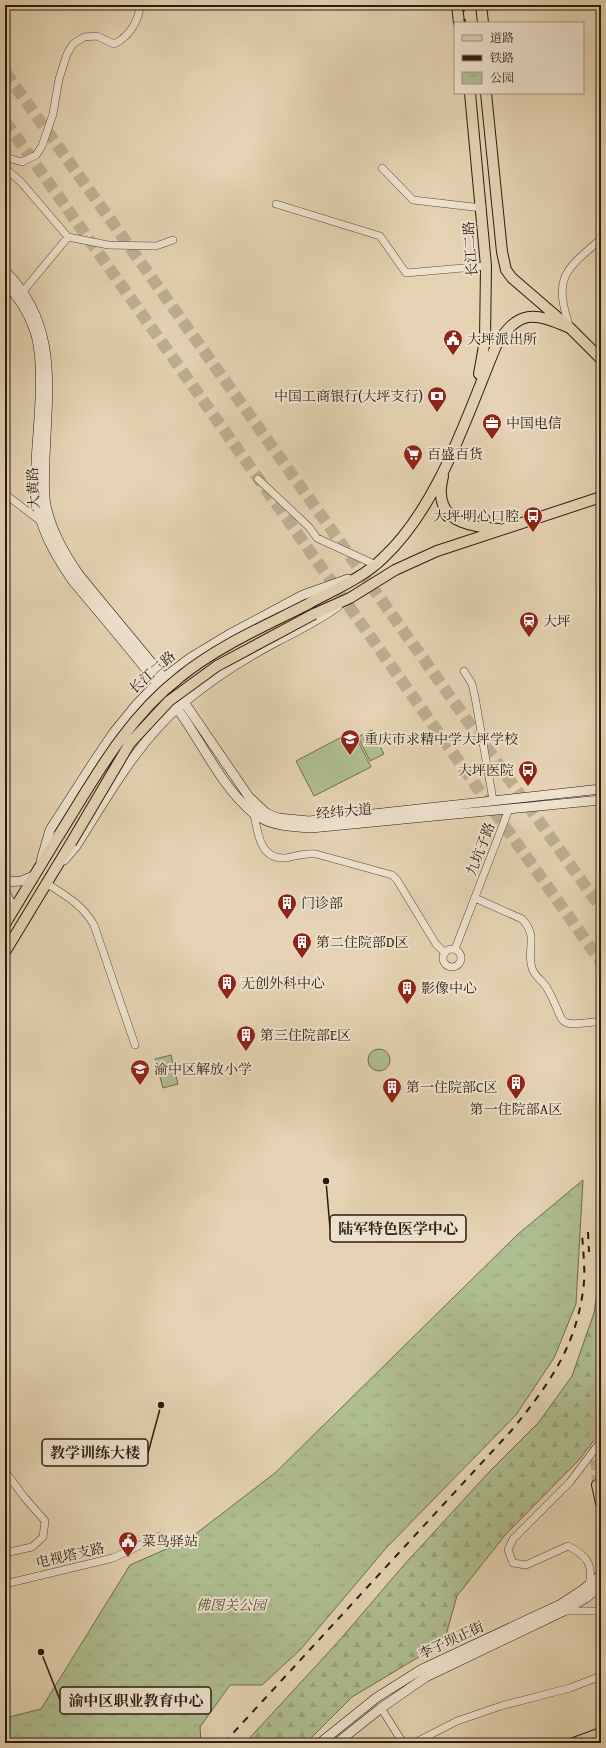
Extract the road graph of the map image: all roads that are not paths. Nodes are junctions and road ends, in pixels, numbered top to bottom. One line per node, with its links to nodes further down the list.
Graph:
1 (140, 5): 8 (street)
2 (457, 5): 4 (main road)
3 (481, 5): 5 (main road)
4 (459, 22)
5 (483, 22)
6 (470, 94): 12 (main road, 长江二路)
7 (486, 94): 20 (main road, 长江二路)
8 (5, 157)
9 (5, 168): 13 (street)
10 (382, 168): 12 (street)
11 (276, 204): 16 (street)
12 (482, 208): 16 (main road, 长江二路)
13 (68, 237): 15 (street); 19 (street)
14 (601, 239): 20 (street)
15 (173, 240)
16 (486, 266): 22 (main road, 长江二路)
17 (5, 271): 19 (main road, 大黄路)
18 (5, 283): 19 (main road, 大黄路)
19 (20, 294): 27 (main road, 大黄路)
20 (570, 328): 21 (main road, 长江二路); 22 (main road, 长江二路)
21 (601, 359)
22 (472, 403): 23 (main road, 长江二路)
23 (444, 470): 28 (main road, 长江二路); 29 (main road, 长江二路)
24 (258, 479): 29 (street)
25 (5, 494): 27 (street)
26 (601, 497): 28 (main road, 长江二路)
27 (46, 522): 33 (main road, 大黄路)
28 (502, 530): 31 (main road, 长江二路)
29 (376, 565): 30 (main road, 长江二路)
30 (359, 576): 33 (main road, 长江二路); 43 (main road, 长江二路, bridge)
31 (350, 598): 35 (main road, 长江二路); 44 (main road, 长江二路, bridge)
32 (464, 671): 39 (street)
33 (160, 680): 34 (main road, 长江二路); 35 (main road, 经纬大道)
34 (136, 704): 36 (main road); 43 (main road, 长江二路)
35 (181, 705): 36 (main road, 长江二路); 38 (main road, 经纬大道); 42 (main road, 经纬大道)
36 (155, 731): 44 (main road, 长江二路)
37 (601, 790): 39 (main road, 经纬大道)
38 (249, 798): 39 (main road, 经纬大道); 42 (street)
39 (493, 800)
40 (601, 800): 41 (main road, 经纬大道)
41 (509, 809): 42 (main road, 经纬大道); 47 (street, 九坑子路)
42 (253, 813): 51 (street)
43 (36, 873): 45 (main road); 48 (main road, 长江二路)
44 (48, 879): 50 (main road, 长江二路); 53 (street)
45 (5, 882)
46 (5, 892): 48 (main road)
47 (475, 898): 49 (street, 九坑子路); 52 (street, 九坑子路)
48 (8, 919)
49 (455, 949): 51 (street); 51 (street)
50 (5, 952)
51 (445, 953)
52 (601, 1021)
53 (135, 1045)
54 (601, 1441): 63 (street)
55 (5, 1471): 59 (street, 电视塔支路)
56 (596, 1485): 57 (main road)
57 (601, 1503)
58 (160, 1536): 61 (street, 电视塔支路)
59 (5, 1553)
60 (601, 1575): 63 (main road, 李子坝正街)
61 (5, 1584)
62 (601, 1585): 64 (main road, 李子坝正街)
63 (588, 1586): 69 (main road, 李子坝正街)
64 (564, 1611): 65 (street); 67 (main road, 李子坝正街)
65 (601, 1611)
66 (601, 1676): 72 (street)
67 (381, 1708): 70 (main road, 李子坝正街); 71 (street)
68 (601, 1733): 73 (main road)
69 (320, 1743)
70 (337, 1743)
71 (403, 1743)
72 (414, 1743)
73 (574, 1743)

